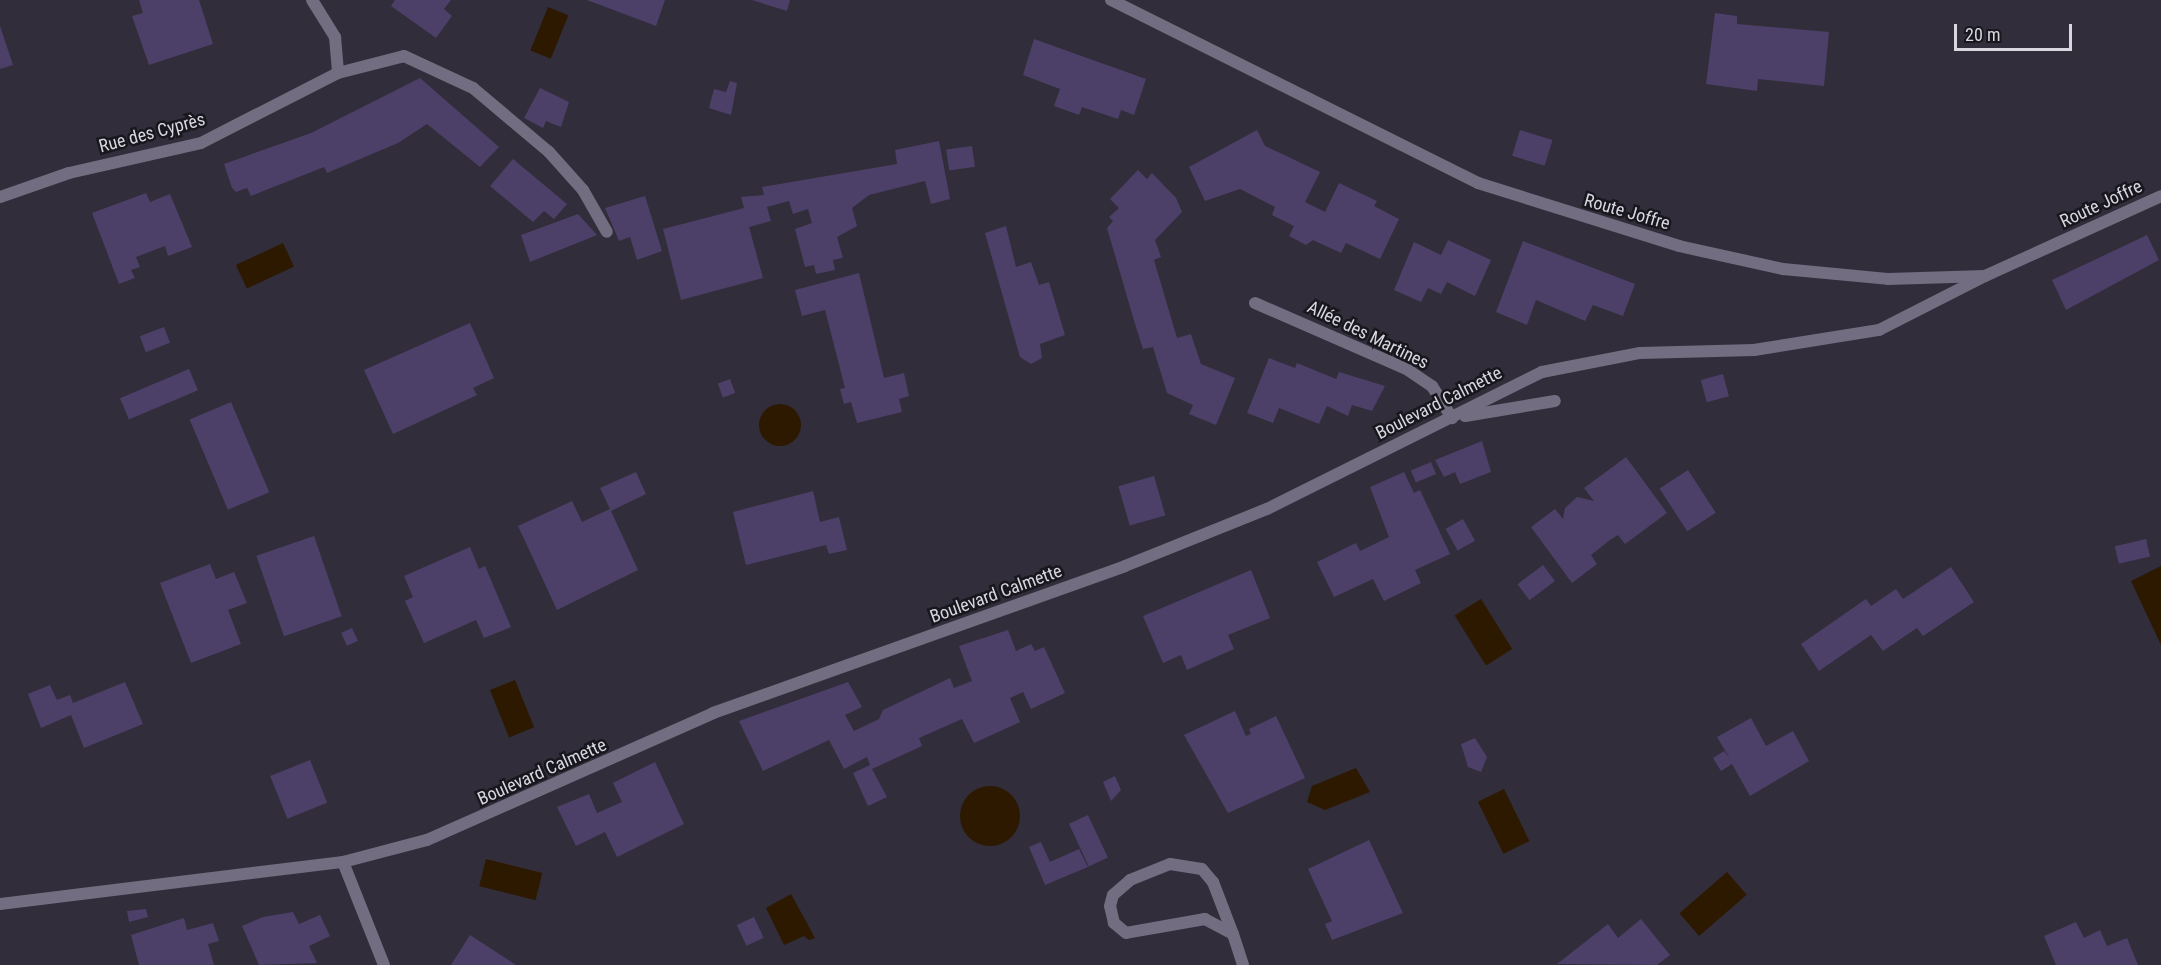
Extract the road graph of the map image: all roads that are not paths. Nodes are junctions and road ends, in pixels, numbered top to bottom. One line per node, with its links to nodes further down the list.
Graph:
1 (312, 0): 3 (street)
2 (1111, 0): 7 (street, Route Joffre)
3 (338, 73): 5 (street, Rue des Cyprès); 6 (street, Rue des Cyprès)
4 (2161, 196): 7 (street, Route Joffre)
5 (0, 197)
6 (607, 232)
7 (1985, 276): 10 (street, Boulevard Calmette)
8 (1255, 303): 10 (street, Allée des Martines)
9 (1555, 400): 10 (street)
10 (1452, 418): 11 (street, Boulevard Calmette)
11 (343, 862): 12 (street, Boulevard Calmette); 14 (street)
12 (0, 904)
13 (1233, 934): 13 (street); 15 (street)
14 (384, 965)
15 (1243, 965)

